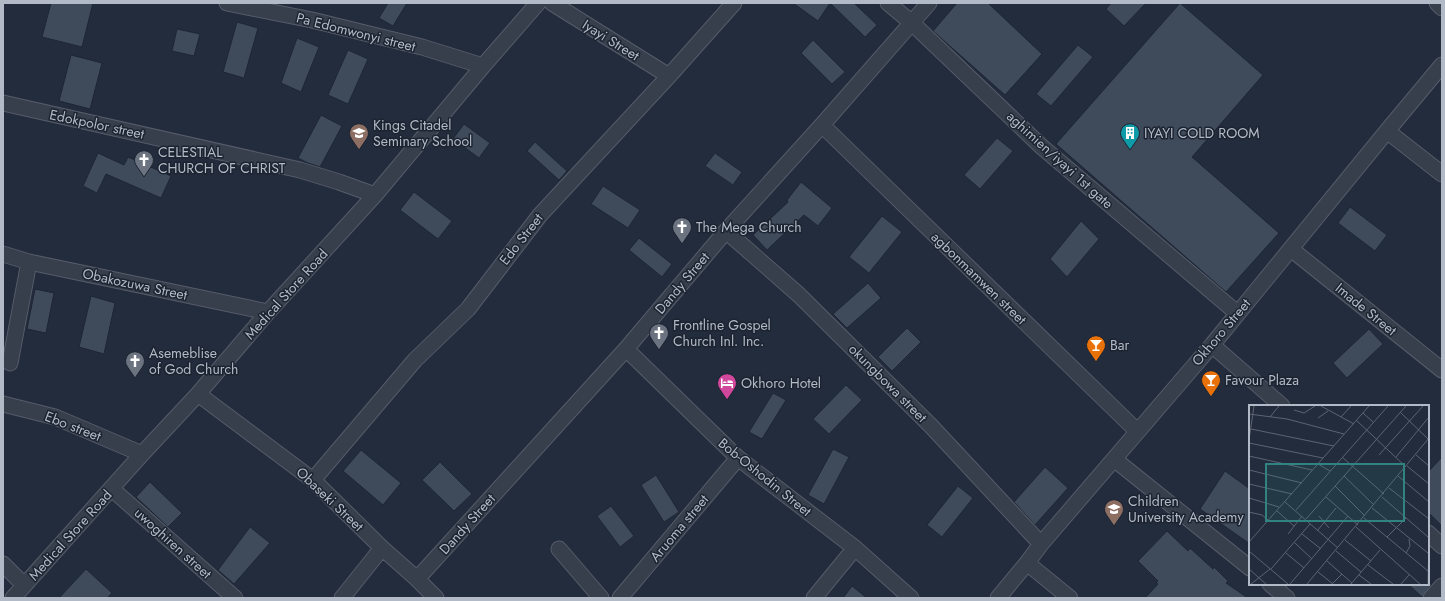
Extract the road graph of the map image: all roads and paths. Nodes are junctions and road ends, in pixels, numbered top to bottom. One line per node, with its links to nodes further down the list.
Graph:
1 (227, 3): 11 (street, Pa Edomwonyi street)
2 (538, 3): 11 (street, Medical Store Road)
3 (552, 3): 12 (street, Iyayi Street)
4 (734, 3): 12 (street, Edo Street)
5 (888, 3): 9 (street, aghimien/iyayi 1st gate)
6 (929, 3): 9 (street, Dandy Street)
7 (1437, 3): 8 (street)
8 (1442, 8)
9 (912, 23): 14 (street, Dandy Street); 23 (street, aghimien/iyayi 1st gate)
10 (1442, 65): 15 (street, Okhoro Street)
11 (482, 66): 17 (street, Medical Store Road)
12 (669, 76): 35 (street, Edo Street)
13 (3, 103): 17 (street, Edokpolor street)
14 (822, 126): 18 (street, Dandy Street); 31 (street, agbonmamwen street)
15 (1387, 131): 16 (street); 19 (street, Okhoro Street)
16 (1442, 174)
17 (375, 195): 22 (street, Medical Store Road)
18 (726, 231): 25 (street, Dandy Street); 38 (street, okungbowa street)
19 (1291, 249): 23 (street, Okhoro Street); 27 (street, Imade Street)
20 (3, 254): 21 (street, Obakozuwa Street)
21 (29, 262): 22 (street, Obakozuwa Street); 26 (street)
22 (268, 312): 28 (street, Medical Store Road)
23 (1237, 313): 24 (street, Okhoro Street)
24 (1212, 344): 30 (street); 31 (street, Okhoro Street)
25 (626, 349): 33 (street, Bob-Oshodin Street); 46 (street, Dandy Street)
26 (10, 363)
27 (1442, 370)
28 (198, 394): 32 (street, Medical Store Road); 35 (street, Obaseki Street)
29 (3, 404): 32 (street, Ebo street)
30 (1281, 405)
31 (1137, 431): 34 (street, Okhoro Street)
32 (142, 454): 36 (street, Medical Store Road)
33 (738, 458): 41 (street, Bob-Oshodin Street); 55 (street, Aruoma street)
34 (1114, 459): 38 (street, Okhoro Street); 45 (street)
35 (313, 480): 40 (street, Obaseki Street)
36 (112, 489): 47 (street, Medical Store Road); 51 (street, uwoghiren street)
37 (1429, 534): 39 (street)
38 (1041, 544): 43 (street, Okhoro Street)
39 (1442, 546)
40 (382, 548): 46 (street, Obaseki Street); 52 (street)
41 (855, 548): 56 (street); 57 (street, Bob-Oshodin Street)
42 (559, 549): 54 (street)
43 (1027, 563): 58 (street, Okhoro Street); 59 (street)
44 (3, 564): 47 (street)
45 (1249, 567)
46 (418, 579): 53 (street, Obaseki Street)
47 (24, 585): 50 (street, Medical Store Road)
48 (1271, 585): 60 (street)
49 (1442, 586): 61 (street)
50 (14, 598)
51 (235, 598)
52 (342, 598)
53 (436, 598)
54 (601, 598)
55 (620, 598)
56 (814, 598)
57 (911, 598)
58 (998, 598)
59 (1070, 598)
60 (1288, 598)
61 (1431, 598)

